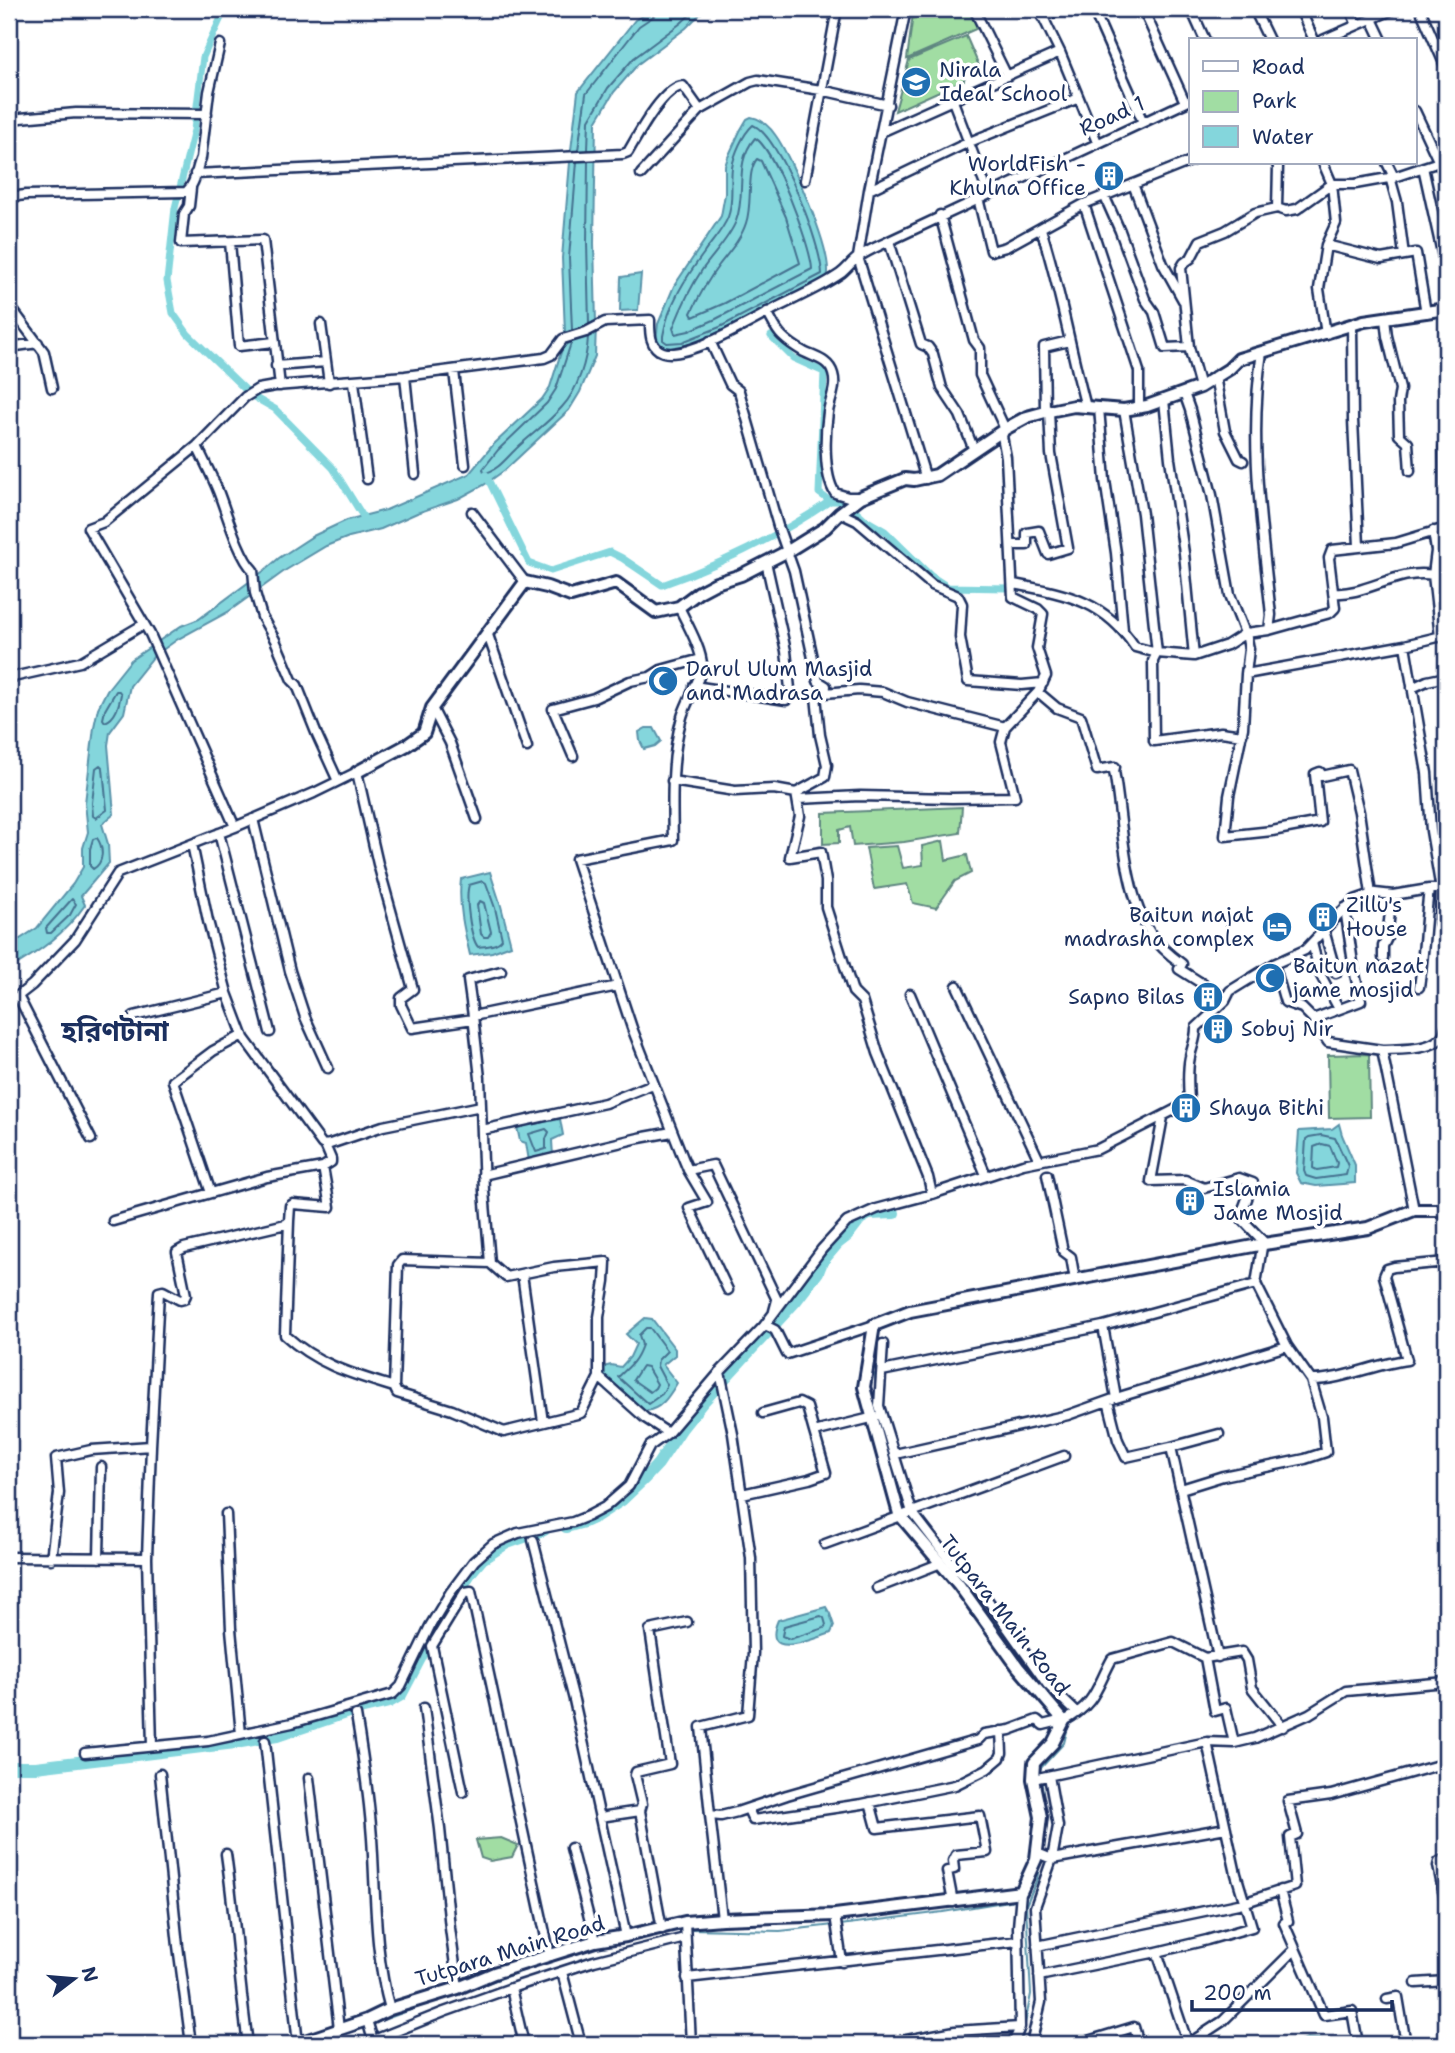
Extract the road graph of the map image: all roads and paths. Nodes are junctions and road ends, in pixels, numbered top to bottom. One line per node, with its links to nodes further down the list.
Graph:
1 (837, 9): 25 (street)
2 (974, 9): 24 (street)
3 (1061, 9): 13 (street)
4 (1093, 9): 34 (street)
5 (1143, 9): 28 (street)
6 (1191, 9): 16 (street)
7 (1254, 9): 17 (street)
8 (1300, 9): 18 (street)
9 (1350, 9): 15 (street)
10 (1394, 9): 14 (street)
11 (1420, 9): 23 (street)
12 (908, 10): 29 (street)
13 (1041, 13): 22 (street)
14 (1372, 19): 15 (street); 20 (street)
15 (1357, 25): 19 (street)
16 (1204, 38)
17 (1268, 38)
18 (1313, 38)
19 (1329, 38)
20 (1381, 38)
21 (220, 44): 32 (street)
22 (1060, 52): 24 (street); 26 (street)
23 (1446, 68)
24 (1007, 76): 27 (street)
25 (821, 90): 29 (street); 30 (street); 47 (street)
26 (1079, 98): 36 (street); 37 (street)
27 (953, 101): 35 (street); 37 (street)
28 (1188, 101): 34 (street, Road 1)
29 (888, 105): 35 (street)
30 (701, 110): 44 (street); 45 (street)
31 (1416, 113): 43 (street)
32 (207, 114): 33 (street); 44 (street)
33 (9, 119)
34 (1143, 122): 36 (street, Road 1)
35 (881, 132): 51 (street)
36 (1097, 142): 52 (street, Road 1)
37 (967, 143): 51 (street); 52 (street)
38 (1189, 162): 48 (street)
39 (1276, 164): 57 (street)
40 (1323, 164): 49 (street)
41 (1387, 164): 46 (street)
42 (1423, 167): 43 (street); 46 (street); 65 (street)
43 (1443, 168)
44 (195, 174): 50 (street)
45 (641, 174)
46 (1392, 177): 49 (street); 63 (street)
47 (805, 180)
48 (1133, 184): 53 (street); 66 (street)
49 (1332, 184): 57 (street); 62 (street)
50 (189, 190): 54 (street); 61 (street)
51 (869, 190): 64 (street)
52 (988, 193): 55 (street, Road 1)
53 (1104, 195): 56 (street); 79 (street)
54 (9, 197)
55 (978, 198): 58 (street, Road 1); 59 (street)
56 (1084, 204): 59 (street); 95 (street)
57 (1277, 208): 66 (street)
58 (940, 215): 60 (street, Road 1); 99 (street)
59 (1041, 229): 76 (street)
60 (889, 241): 64 (street, Road 1); 102 (street)
61 (230, 242): 77 (street); 77 (street)
62 (1326, 245): 63 (street); 74 (street)
63 (1404, 255): 70 (street)
64 (858, 257): 69 (street, Road 1); 107 (street)
65 (1446, 271)
66 (1184, 303): 79 (street)
67 (9, 305): 78 (street)
68 (1446, 309): 70 (street)
69 (767, 312): 75 (street, Road 1); 109 (street)
70 (1426, 313): 71 (street)
71 (1385, 319): 73 (street); 105 (street)
72 (321, 324): 82 (street)
73 (1353, 325): 74 (street); 117 (street)
74 (1326, 334): 81 (street)
75 (710, 341): 84 (street, Road 1); 116 (street)
76 (1069, 341): 94 (street); 98 (street)
77 (274, 342): 83 (street)
78 (37, 343): 80 (street); 91 (street)
79 (1189, 346): 90 (street)
80 (9, 347)
81 (1262, 352): 86 (street); 126 (street)
82 (326, 362): 83 (street); 88 (street)
83 (276, 366): 89 (street)
84 (454, 370): 85 (street); 104 (street)
85 (405, 376): 87 (street); 106 (street)
86 (1215, 376): 90 (street); 103 (street)
87 (354, 382): 88 (street); 108 (street)
88 (329, 383): 89 (street)
89 (280, 386): 100 (street)
90 (1200, 387): 92 (street)
91 (52, 388)
92 (1184, 393): 93 (street); 128 (street)
93 (1164, 400): 95 (street); 132 (street)
94 (1086, 407): 96 (street); 98 (street)
95 (1139, 407): 97 (street)
96 (1099, 408): 97 (street); 125 (street)
97 (1124, 410): 131 (street)
98 (1047, 411): 99 (street); 115 (street)
99 (1005, 429): 102 (street); 115 (street)
100 (197, 446): 124 (street); 148 (street)
101 (1446, 446): 112 (street)
102 (974, 450): 107 (street)
103 (1243, 461)
104 (465, 465)
105 (1410, 471)
106 (415, 474)
107 (926, 479): 109 (street)
108 (367, 480)
109 (859, 499): 111 (street)
110 (472, 512): 120 (street)
111 (842, 512): 116 (street); 137 (street)
112 (1446, 522)
113 (1446, 530): 114 (street)
114 (1433, 531): 117 (street); 119 (street)
115 (1012, 545): 121 (street)
116 (785, 546): 118 (street); 141 (street)
117 (1359, 546): 122 (street)
118 (766, 562): 123 (street); 138 (street)
119 (1433, 575): 122 (street); 129 (street)
120 (525, 582): 123 (street); 127 (street)
121 (1014, 584): 125 (street); 137 (street)
122 (1334, 593): 126 (street)
123 (679, 607): 133 (street)
124 (144, 624): 135 (street); 153 (street)
125 (1123, 630): 131 (street)
126 (1269, 630): 128 (street)
127 (487, 632): 142 (street); 145 (street)
128 (1246, 633): 132 (street); 134 (street)
129 (1443, 636): 130 (street)
130 (1405, 645): 134 (street); 139 (street)
131 (1157, 653): 132 (street); 144 (street)
132 (1194, 656)
133 (701, 659): 138 (street); 146 (street)
134 (1246, 674): 144 (street)
135 (9, 675)
136 (1446, 677): 139 (street)
137 (1043, 683): 140 (street)
138 (694, 686): 149 (street)
139 (1412, 688): 157 (street)
140 (1038, 692): 143 (street); 174 (street)
141 (825, 693): 143 (street); 150 (street)
142 (432, 708): 147 (street); 152 (street)
143 (1005, 727): 150 (street)
144 (1242, 735): 158 (street)
145 (527, 747)
146 (573, 756)
147 (357, 772): 148 (street); 178 (street)
148 (338, 781): 151 (street)
149 (672, 781): 150 (street); 168 (street)
150 (797, 796): 199 (street)
151 (253, 819): 153 (street); 184 (street)
152 (477, 819)
153 (235, 827): 154 (street)
154 (219, 833): 155 (street); 181 (street)
155 (192, 844): 171 (street); 173 (street)
156 (1429, 889): 157 (street); 159 (street); 170 (street)
157 (1444, 889): 161 (street)
158 (1371, 894): 159 (street); 160 (street)
159 (1392, 895): 164 (street)
160 (1346, 908): 162 (street); 176 (street)
161 (1440, 924)
162 (1324, 930): 163 (street); 167 (street)
163 (1312, 943): 165 (street); 176 (street)
164 (1383, 958)
165 (1274, 964): 174 (street); 179 (street)
166 (500, 971): 178 (street)
167 (1336, 973)
168 (618, 986): 178 (street); 185 (street)
169 (957, 986): 192 (street)
170 (1419, 987)
171 (227, 993): 177 (street); 182 (street)
172 (910, 993): 196 (street)
173 (18, 996): 175 (street); 190 (street)
174 (1225, 998): 187 (street)
175 (9, 1003)
176 (1339, 1009): 179 (street)
177 (134, 1016)
178 (473, 1017): 186 (street)
179 (1313, 1020): 183 (street)
180 (1446, 1027): 183 (street)
181 (270, 1032)
182 (243, 1035): 191 (street); 198 (street)
183 (1382, 1050): 200 (street)
184 (328, 1068)
185 (653, 1084): 188 (street); 189 (street)
186 (481, 1106): 188 (street); 191 (street)
187 (1163, 1117): 192 (street); 204 (street)
188 (482, 1129): 195 (street)
189 (672, 1132): 194 (street); 195 (street)
190 (91, 1139)
191 (325, 1145): 193 (street)
192 (1039, 1160): 196 (street)
193 (323, 1167): 198 (street); 203 (street)
194 (688, 1170): 211 (street); 212 (street)
195 (484, 1175): 206 (street)
196 (986, 1175): 199 (street)
197 (1047, 1175): 209 (street)
198 (211, 1193): 202 (street)
199 (932, 1194): 212 (street)
200 (1413, 1210): 201 (street); 204 (street)
201 (1446, 1210)
202 (113, 1221)
203 (289, 1221): 222 (street); 230 (street)
204 (1264, 1242): 209 (street); 210 (street)
205 (1445, 1262): 208 (street); 221 (street)
206 (491, 1263): 207 (street); 222 (street)
207 (522, 1274): 220 (street); 226 (street)
208 (1446, 1278)
209 (1076, 1280): 214 (street)
210 (1256, 1284): 215 (street); 217 (street)
211 (728, 1290)
212 (773, 1315): 213 (street)
213 (766, 1325): 214 (street); 219 (street)
214 (874, 1325): 225 (street, Tutpara Main Road)
215 (1103, 1326): 218 (street); 223 (street)
216 (883, 1344): 218 (street)
217 (1287, 1346): 221 (street); 223 (street)
218 (882, 1371): 225 (street)
219 (720, 1372): 228 (street); 236 (street)
220 (598, 1377): 226 (street); 228 (street)
221 (1311, 1380): 235 (street)
222 (394, 1387): 226 (street)
223 (1112, 1400): 231 (street); 232 (street)
224 (763, 1413): 227 (street)
225 (877, 1416): 227 (street); 232 (street); 238 (street, Tutpara Main Road)
226 (543, 1422)
227 (814, 1432): 236 (street)
228 (667, 1433): 257 (street)
229 (1219, 1434): 231 (street)
230 (151, 1446): 243 (street); 244 (street)
231 (1171, 1447): 235 (street)
232 (895, 1454): 238 (street)
233 (1065, 1456): 238 (street)
234 (102, 1467): 242 (street)
235 (1181, 1489): 248 (street)
236 (742, 1494): 272 (street)
237 (226, 1514): 257 (street)
238 (907, 1514): 240 (street); 245 (street, Tutpara Main Road); 252 (street)
239 (533, 1540): 273 (street)
240 (825, 1544)
241 (9, 1558): 244 (street)
242 (99, 1558): 243 (street); 244 (street)
243 (147, 1558): 261 (street)
244 (51, 1559)
245 (941, 1563): 246 (street); 254 (street, Tutpara Main Road)
246 (877, 1588)
247 (687, 1622): 271 (street)
248 (1218, 1657): 249 (street); 255 (street)
249 (1205, 1658): 252 (street); 260 (street)
250 (1446, 1682): 255 (street)
251 (424, 1708): 302 (street)
252 (1076, 1714): 254 (street)
253 (356, 1715): 305 (street)
254 (1062, 1719): 256 (street); 267 (street, Tutpara Main Road)
255 (1283, 1727): 260 (street)
256 (1000, 1731): 269 (street); 270 (street)
257 (241, 1734): 261 (street)
258 (265, 1741): 312 (street)
259 (1207, 1742): 260 (street); 265 (street); 274 (street)
260 (1234, 1743)
261 (152, 1746): 262 (street)
262 (85, 1753)
263 (1446, 1763): 279 (street)
264 (160, 1774): 310 (street)
265 (1048, 1776): 267 (street); 277 (street)
266 (309, 1778): 308 (street)
267 (1035, 1779): 277 (street)
268 (463, 1792): 295 (street)
269 (870, 1802): 270 (street); 281 (street)
270 (748, 1808): 272 (street)
271 (640, 1811): 273 (street); 287 (street)
272 (710, 1815): 284 (street)
273 (600, 1817): 288 (street)
274 (1226, 1828): 277 (street); 282 (street)
275 (571, 1848): 290 (street)
276 (226, 1854): 311 (street)
277 (1043, 1855): 280 (street); 292 (street)
278 (1446, 1859): 283 (street)
279 (1280, 1890): 282 (street); 293 (street)
280 (1021, 1892): 281 (street, Tutpara Main Road); 291 (street)
281 (953, 1902): 286 (street, Tutpara Main Road)
282 (1243, 1903): 292 (street); 294 (street)
283 (1446, 1906)
284 (722, 1919): 285 (street, Tutpara Main Road); 286 (street, Tutpara Main Road)
285 (685, 1922): 287 (street, Tutpara Main Road); 289 (street)
286 (836, 1922): 296 (street)
287 (662, 1928): 288 (street, Tutpara Main Road)
288 (626, 1936): 290 (street, Tutpara Main Road)
289 (685, 1938): 297 (street); 299 (street)
290 (595, 1941): 295 (street, Tutpara Main Road)
291 (1018, 1941): 296 (street); 307 (street)
292 (1037, 1947): 298 (street)
293 (1295, 1949): 322 (street); 323 (street)
294 (1157, 1952): 298 (street); 322 (street)
295 (550, 1956): 302 (street, Tutpara Main Road)
296 (842, 1962): 299 (street)
297 (562, 1972): 303 (street); 315 (street)
298 (1039, 1976): 319 (street)
299 (687, 1978): 316 (street)
300 (1446, 1981): 301 (street)
301 (1416, 1983)
302 (458, 1988): 305 (street, Tutpara Main Road)
303 (511, 1988): 309 (street); 314 (street)
304 (1387, 1999): 324 (street)
305 (390, 2009): 306 (street, Tutpara Main Road)
306 (367, 2020): 308 (street, Tutpara Main Road); 309 (street)
307 (1020, 2026): 317 (street); 318 (street)
308 (339, 2029): 312 (street, Tutpara Main Road)
309 (374, 2043): 313 (street)
310 (191, 2044)
311 (248, 2044)
312 (297, 2044)
313 (364, 2044)
314 (524, 2044)
315 (581, 2044)
316 (691, 2044)
317 (886, 2044)
318 (1013, 2044)
319 (1031, 2044)
320 (1078, 2044): 321 (street)
321 (1139, 2044)
322 (1188, 2044)
323 (1358, 2044)
324 (1406, 2044)

